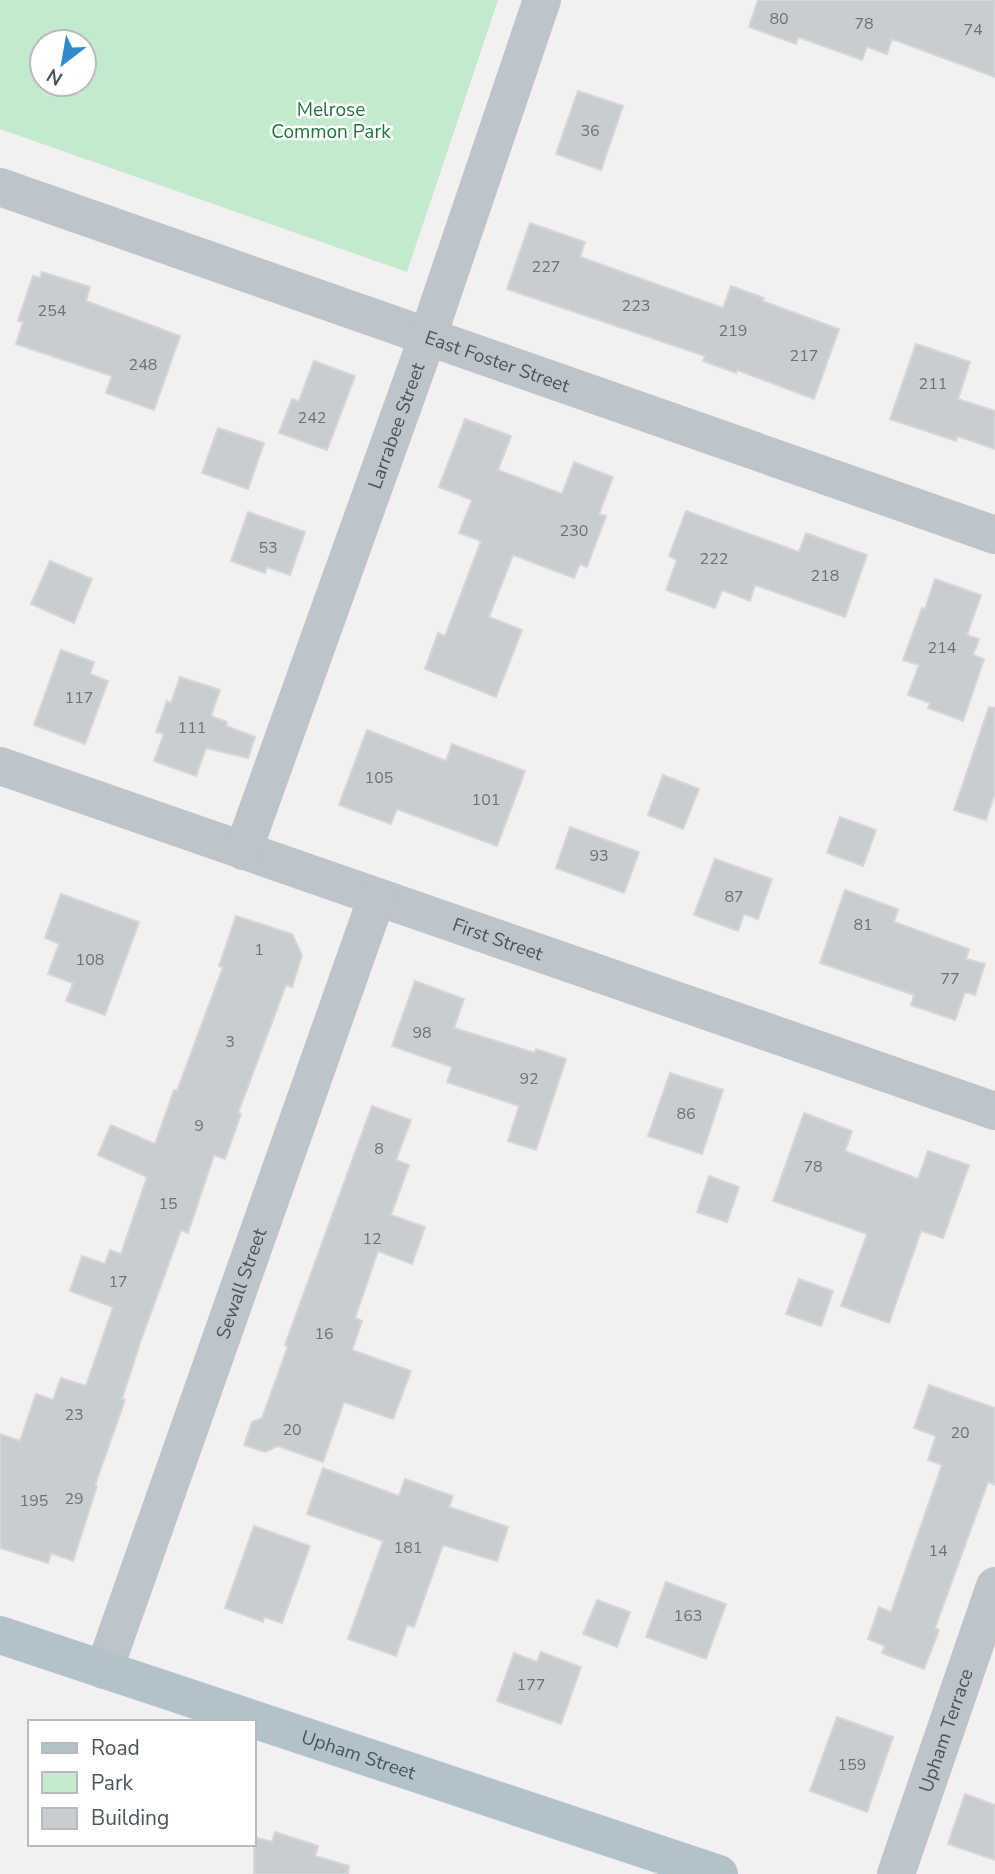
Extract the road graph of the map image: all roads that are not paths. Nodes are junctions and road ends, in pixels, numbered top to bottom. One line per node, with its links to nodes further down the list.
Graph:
1 (542, 0): 3 (street, Larrabee Street)
2 (0, 187): 3 (street, East Foster Street)
3 (428, 336): 4 (street, East Foster Street); 6 (street, Larrabee Street)
4 (995, 535)
5 (0, 766): 6 (street, First Street)
6 (243, 851): 7 (street, First Street)
7 (377, 898): 8 (street, First Street); 11 (street, Sewall Street)
8 (995, 1111)
9 (995, 1586): 15 (street, Upham Terrace)
10 (0, 1635): 11 (main road, Upham Street)
11 (104, 1670): 12 (main road, Upham Street)
12 (255, 1720)
13 (256, 1720): 14 (main road, Upham Street)
14 (719, 1874)
15 (896, 1874)

